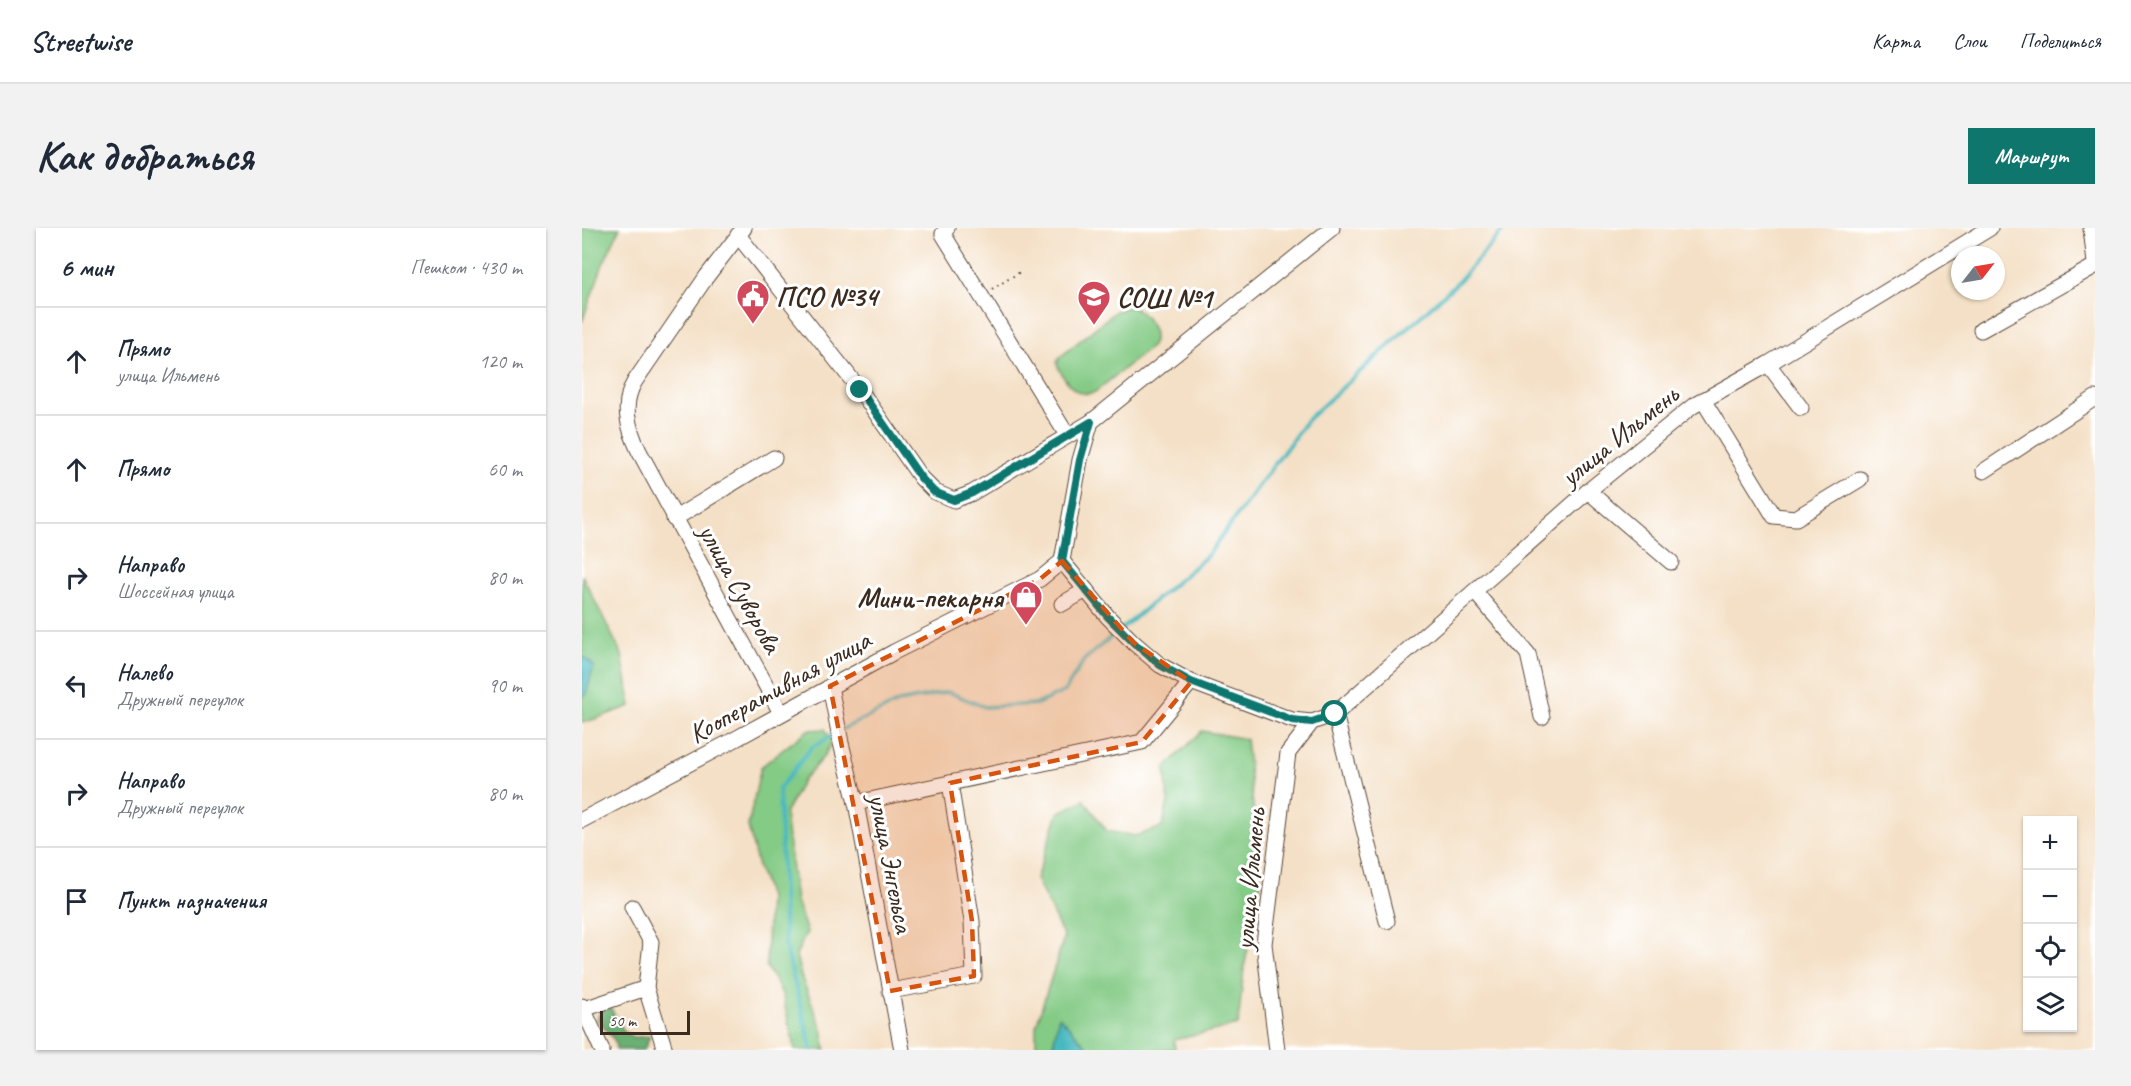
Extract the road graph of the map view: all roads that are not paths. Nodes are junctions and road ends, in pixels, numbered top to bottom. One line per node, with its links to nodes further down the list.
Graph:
1 (1332, 228): 12 (street)
2 (1990, 228): 8 (street, улица Ильмень)
3 (2091, 228): 6 (street)
4 (945, 231): 13 (street)
5 (741, 232): 13 (street); 18 (street, улица Суворова)
6 (2095, 265): 7 (street)
7 (1981, 330)
8 (1768, 364): 10 (street, улица Ильмень); 11 (street)
9 (2095, 398): 15 (street)
10 (1703, 400): 16 (street); 17 (street, улица Ильмень)
11 (1801, 408)
12 (1091, 422): 13 (street); 19 (street)
13 (1067, 435)
14 (774, 458): 18 (street, улица Суворова)
15 (1984, 471)
16 (1860, 479)
17 (1588, 491): 20 (street); 22 (street, улица Ильмень)
18 (674, 519): 26 (street, улица Суворова)
19 (1062, 561): 21 (street, улица Ильмень); 25 (street, Кооперативная улица)
20 (1671, 562)
21 (1086, 590): 23 (street); 24 (street, улица Ильмень)
22 (1475, 592): 27 (street, улица Ильмень); 28 (street)
23 (1062, 604)
24 (1191, 682): 29 (street, улица Ильмень); 30 (street)
25 (830, 686): 26 (street, Кооперативная улица); 31 (street, улица Энгельса)
26 (781, 713): 32 (street, Кооперативная улица)
27 (1335, 714): 29 (street, улица Ильмень); 34 (street)
28 (1542, 717)
29 (1312, 722): 41 (street, улица Ильмень)
30 (950, 783): 31 (street); 36 (street)
31 (856, 803): 36 (street, улица Энгельса)
32 (582, 820)
33 (632, 907): 35 (street)
34 (1387, 921)
35 (646, 988): 37 (street); 39 (street)
36 (890, 991): 40 (street, улица Энгельса)
37 (583, 1007): 38 (street)
38 (602, 1050)
39 (665, 1050)
40 (902, 1050)
41 (1276, 1050)

